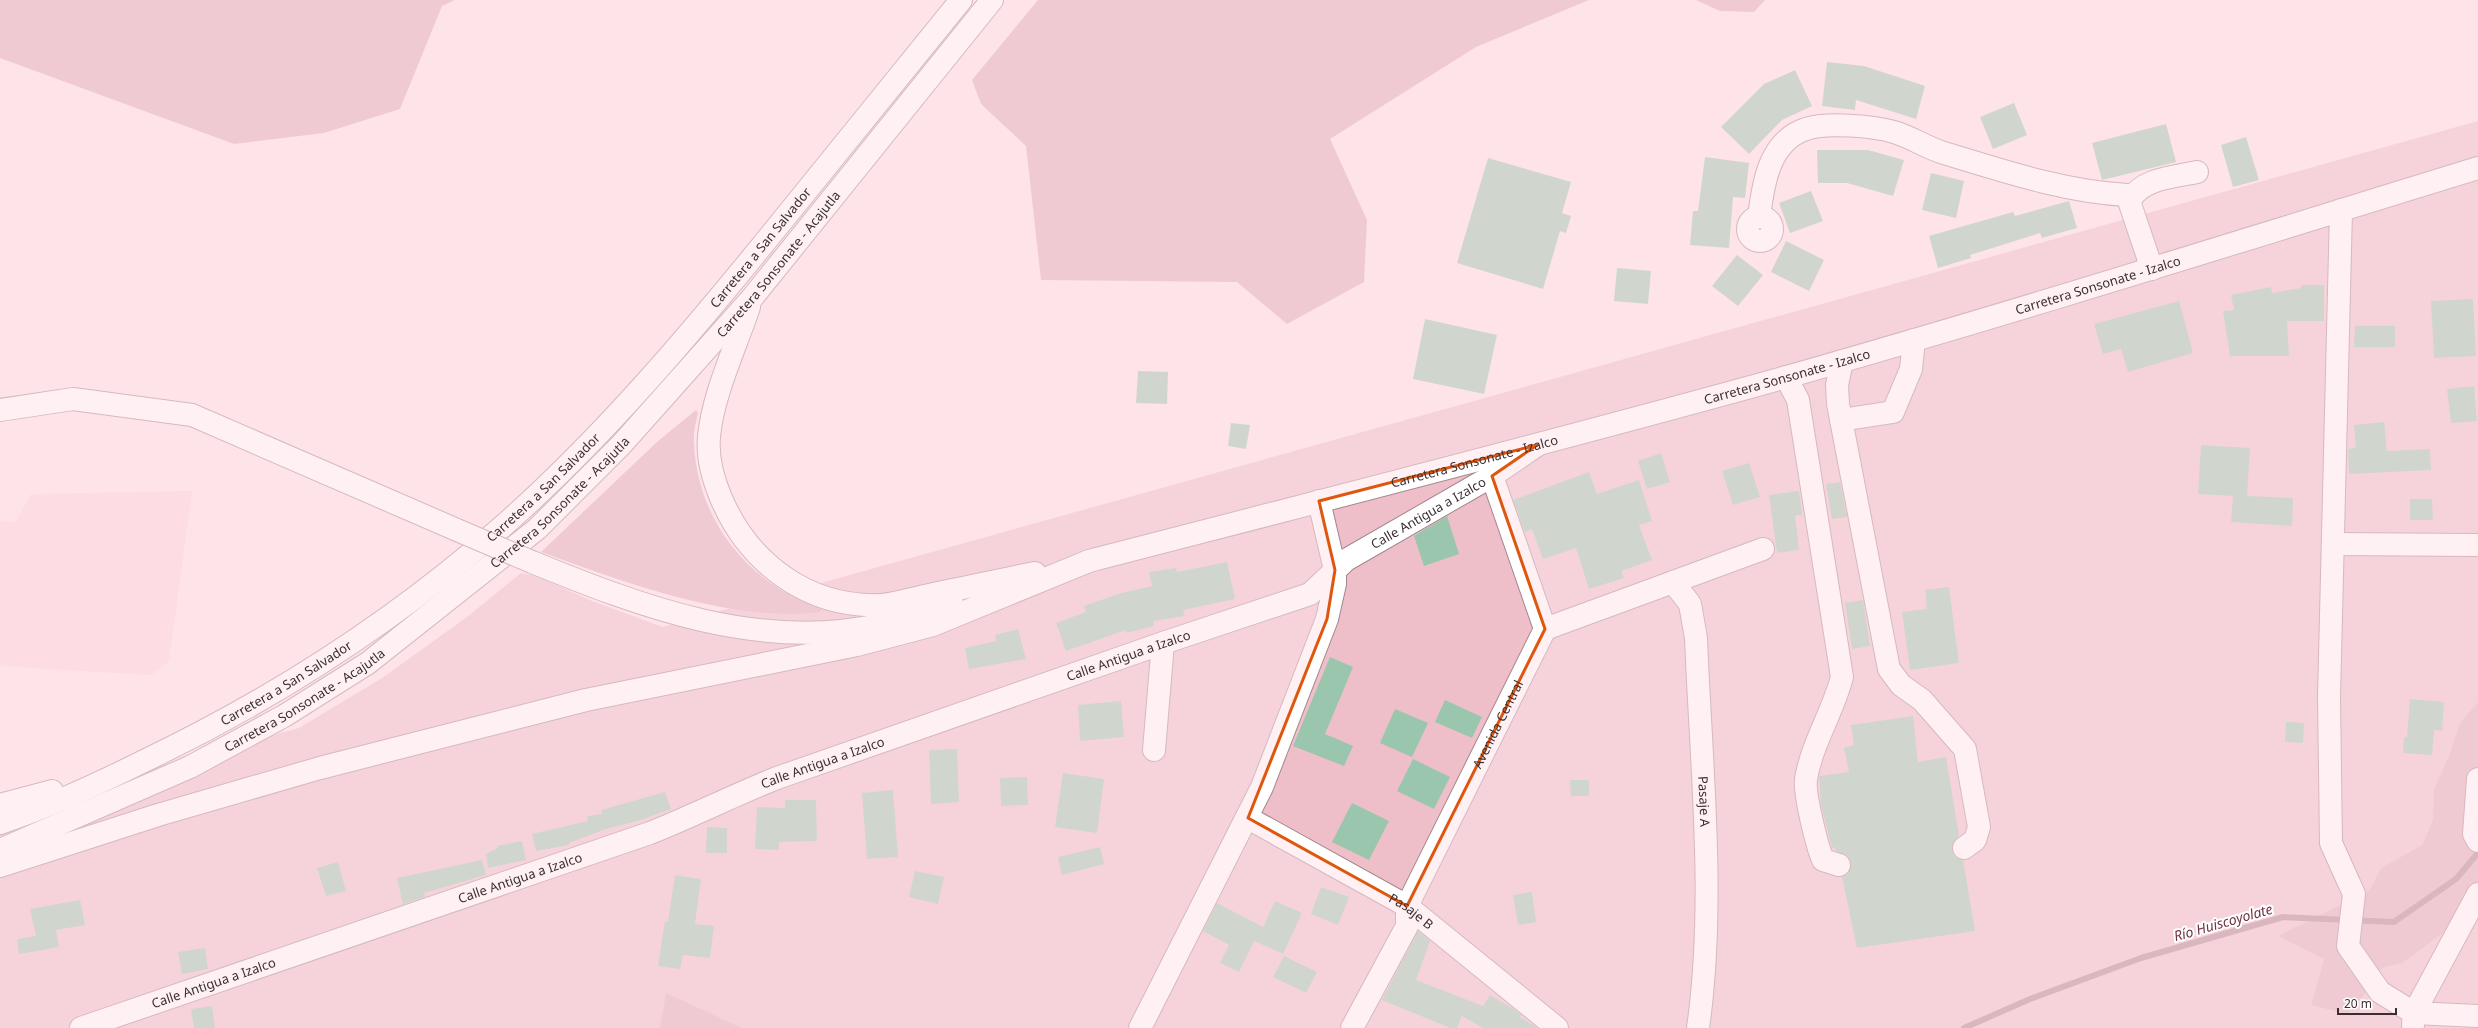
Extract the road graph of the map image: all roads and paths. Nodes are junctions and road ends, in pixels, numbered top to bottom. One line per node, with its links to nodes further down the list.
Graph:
1 (961, 0): 27 (main road, Carretera a San Salvador)
2 (992, 0): 9 (main road, Carretera Sonsonate - Acajutla)
3 (2478, 168): 6 (main road, Carretera Sonsonate - Izalco)
4 (2197, 172): 5 (main road)
5 (2130, 200): 7 (main road); 8 (main road)
6 (2341, 210): 8 (main road, Carretera Sonsonate - Izalco); 18 (main road)
7 (1759, 217)
8 (2152, 269): 10 (main road, Carretera Sonsonate - Izalco)
9 (752, 298): 21 (main road); 34 (main road, Carretera Sonsonate - Acajutla)
10 (1914, 340): 11 (main road, Carretera Sonsonate - Izalco); 14 (main road)
11 (1842, 361): 12 (main road, Carretera Sonsonate - Izalco); 14 (main road)
12 (1786, 377): 15 (main road, Carretera Sonsonate - Izalco); 35 (main road)
13 (0, 410): 21 (main road, bridge)
14 (1841, 420): 33 (main road)
15 (1537, 445): 16 (main road, Calle Antigua a Izalco); 17 (main road, Carretera Sonsonate - Izalco)
16 (1492, 476): 22 (main road, Calle Antigua a Izalco); 24 (main road)
17 (1319, 501): 21 (main road, Carretera Sonsonate - Izalco); 22 (main road)
18 (2333, 544): 19 (main road); 40 (main road)
19 (2478, 545)
20 (1763, 549): 23 (main road)
21 (1089, 561): 36 (main road)
22 (1334, 570): 25 (main road, Calle Antigua a Izalco); 30 (main road)
23 (1673, 582): 24 (main road); 45 (main road, Pasaje A)
24 (1545, 629): 38 (main road, Avenida Central)
25 (1163, 643): 26 (main road); 41 (main road, Calle Antigua a Izalco)
26 (1154, 750)
27 (124, 771): 29 (main road); 31 (main road, Carretera a San Salvador)
28 (2478, 779): 32 (main road)
29 (0, 805)
30 (1248, 818): 38 (main road, Pasaje B); 42 (main road)
31 (0, 823)
32 (2476, 838)
33 (1964, 848)
34 (0, 850)
35 (1839, 865)
36 (0, 866)
37 (2478, 894): 40 (main road)
38 (1407, 906): 43 (main road, Avenida Central); 44 (main road, Pasaje B)
39 (2478, 1016): 40 (main road)
40 (2414, 1020)
41 (81, 1028)
42 (1140, 1028)
43 (1352, 1028)
44 (1557, 1028)
45 (1698, 1028)

